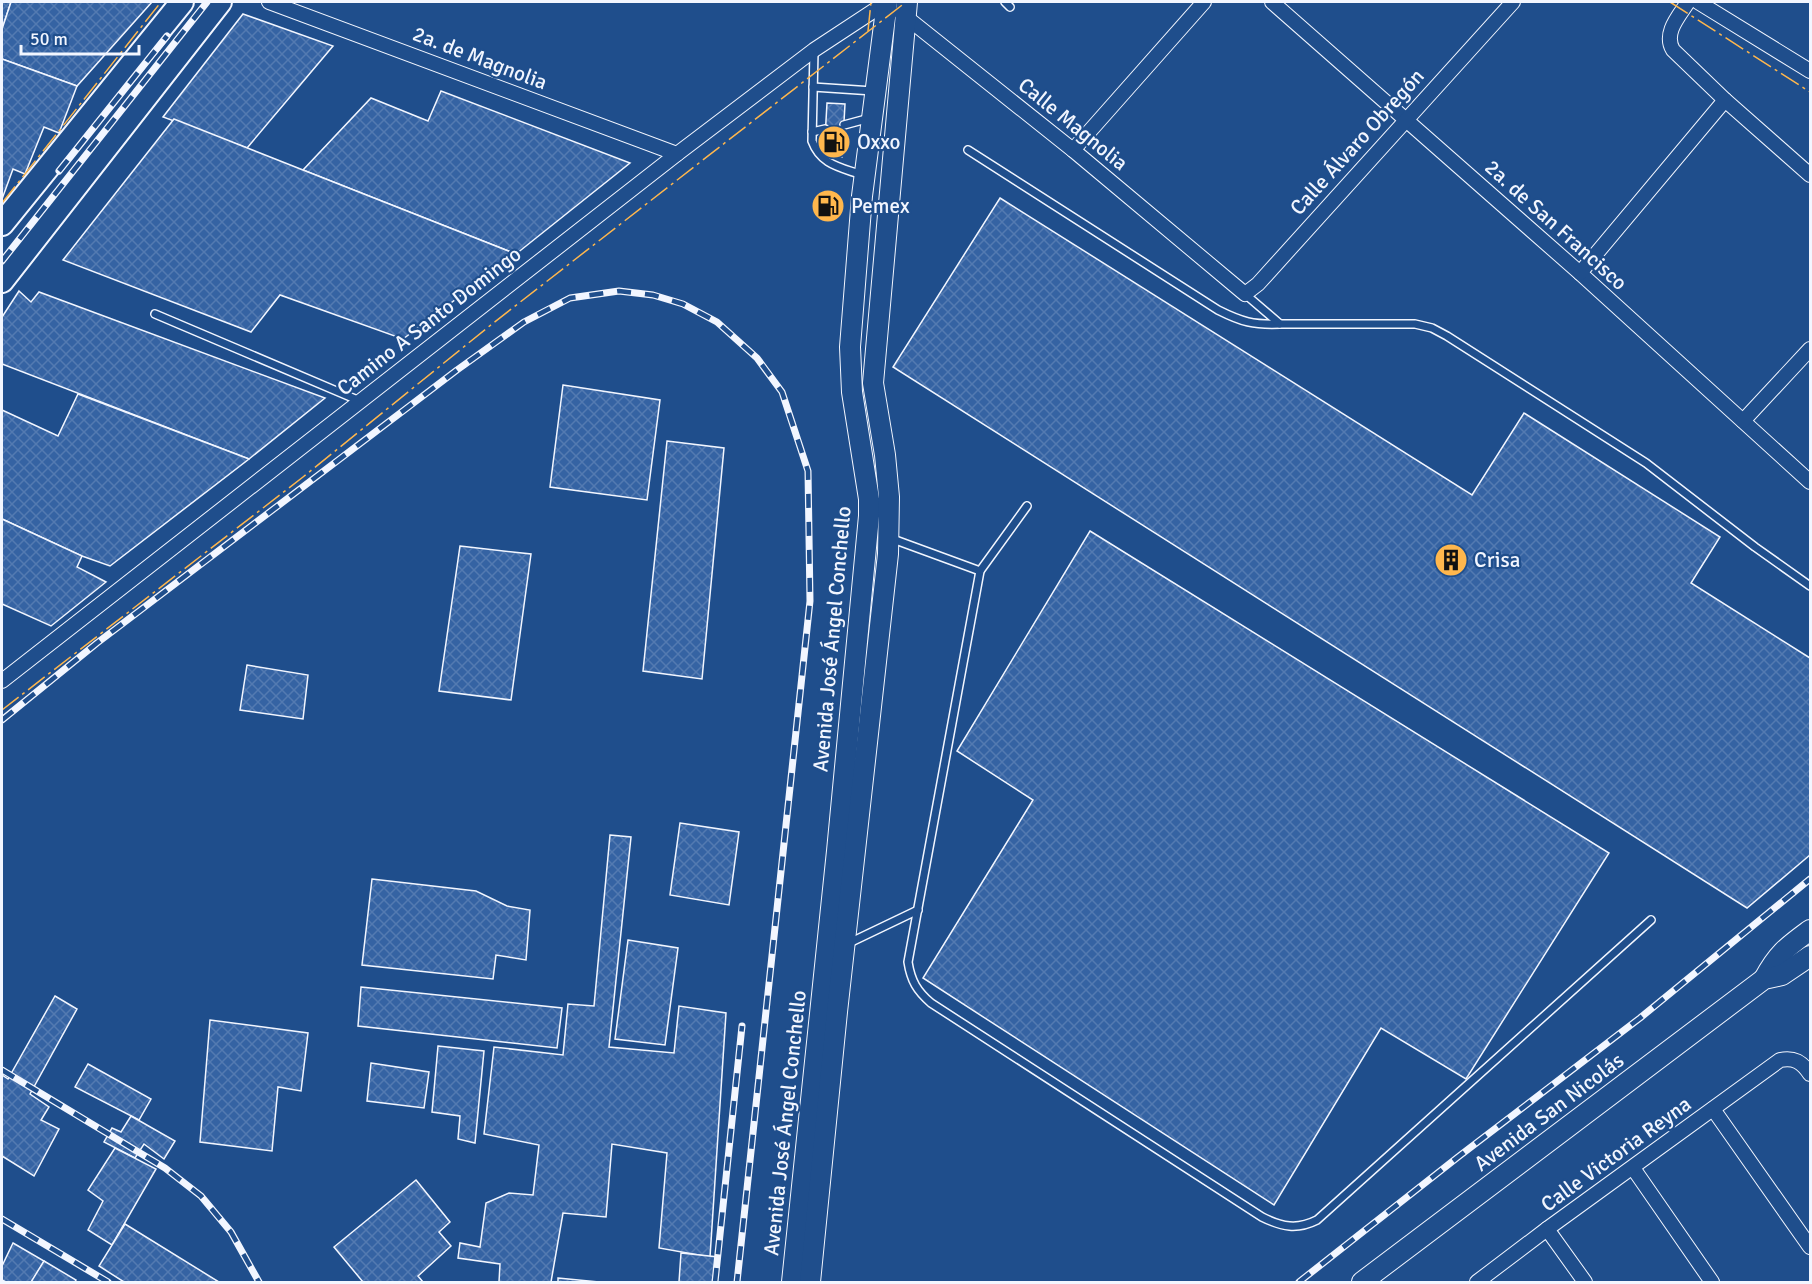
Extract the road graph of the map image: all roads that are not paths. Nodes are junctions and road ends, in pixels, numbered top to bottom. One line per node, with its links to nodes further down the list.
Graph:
1 (182, 2): 26 (main road)
2 (220, 2): 28 (main road)
3 (269, 2): 23 (street, 2a. de Magnolia)
4 (888, 2): 10 (street, Calle Magnolia); 11 (street, Camino A Santo Domingo); 14 (main road, Avenida José Ángel Conchello)
5 (1204, 2): 22 (street)
6 (1272, 2): 17 (street, 2a. de San Francisco)
7 (1513, 2): 17 (street, Calle Álvaro Obregón)
8 (1688, 2): 15 (street)
9 (1698, 2): 12 (street)
10 (906, 9): 22 (street, Calle Magnolia); 37 (main road, Avenida José Ángel Conchello)
11 (814, 50): 13 (lane); 23 (street, Camino A Santo Domingo)
12 (1810, 71)
13 (813, 87): 14 (lane); 20 (lane)
14 (876, 91): 16 (main road, Avenida José Ángel Conchello)
15 (1725, 100): 24 (street); 27 (street)
16 (872, 118): 18 (lane); 25 (main road, Avenida José Ángel Conchello)
17 (1406, 120): 27 (street, 2a. de San Francisco); 29 (street, Calle Álvaro Obregón)
18 (844, 125)
19 (825, 129): 20 (lane)
20 (812, 132): 25 (lane)
21 (968, 150): 31 (lane)
22 (1073, 150): 29 (street, Calle Magnolia)
23 (676, 154): 33 (street, Camino A Santo Domingo)
24 (1810, 175)
25 (865, 176): 52 (main road, Avenida José Ángel Conchello)
26 (2, 224)
27 (1580, 273): 34 (street, 2a. de San Francisco)
28 (2, 281)
29 (1245, 294): 31 (lane)
30 (155, 314): 33 (lane)
31 (1280, 324): 39 (lane)
32 (1810, 348): 34 (street)
33 (360, 401): 40 (street, Camino A Santo Domingo)
34 (1743, 420): 35 (street, 2a. de San Francisco)
35 (1810, 482)
36 (1027, 506): 38 (lane)
37 (888, 537): 38 (lane); 44 (main road, Avenida José Ángel Conchello)
38 (980, 571): 41 (lane)
39 (1810, 586)
40 (2, 681)
41 (918, 910): 42 (lane); 44 (lane)
42 (1652, 920)
43 (1810, 930): 46 (main road, Avenida San Nicolás)
44 (844, 946): 53 (main road, Avenida José Ángel Conchello)
45 (1810, 956): 46 (main road, Avenida San Nicolás)
46 (1764, 979): 54 (main road, Avenida San Nicolás)
47 (1810, 1074): 48 (street, Calle Victoria Reyna)
48 (1713, 1109): 49 (street, Calle Victoria Reyna); 51 (street)
49 (1633, 1168): 50 (street, Calle Victoria Reyna); 57 (street)
50 (1547, 1229): 55 (street, Calle Victoria Reyna); 56 (street)
51 (1810, 1248)
52 (792, 1282)
53 (810, 1282)
54 (1362, 1282)
55 (1477, 1282)
56 (1586, 1282)
57 (1712, 1282)

